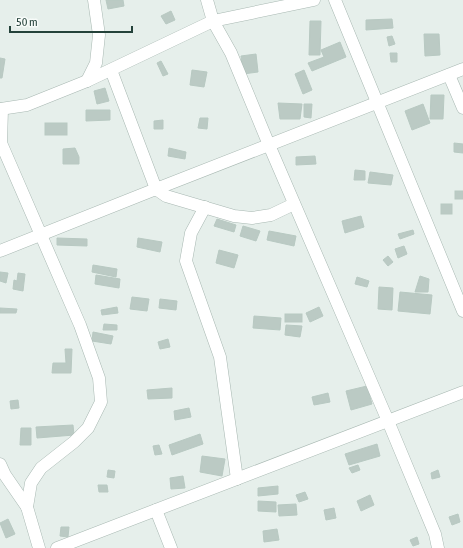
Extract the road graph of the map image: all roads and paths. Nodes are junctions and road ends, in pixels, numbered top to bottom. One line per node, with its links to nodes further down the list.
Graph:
1 (94, 0): 9 (street)
2 (207, 0): 5 (street)
3 (314, 0): 5 (street)
4 (335, 0): 10 (street)
5 (213, 22): 7 (street); 13 (street)
6 (463, 69): 8 (street)
7 (112, 70): 9 (street); 14 (street)
8 (449, 75): 10 (street); 11 (street)
9 (87, 81): 12 (street)
10 (377, 103): 13 (street); 19 (street)
11 (463, 108)
12 (1, 109): 17 (street)
13 (269, 145): 14 (street); 15 (street)
14 (156, 189): 16 (street); 17 (street)
15 (294, 204): 16 (street); 21 (street)
16 (205, 208): 23 (street)
17 (41, 235): 18 (street); 24 (street)
18 (0, 251)
19 (463, 311)
20 (463, 392): 21 (street)
21 (388, 421): 23 (street); 29 (street)
22 (0, 464): 24 (street)
23 (237, 479): 25 (street)
24 (27, 507): 26 (street)
25 (156, 510): 27 (street); 28 (street)
26 (39, 548)
27 (57, 548)
28 (171, 548)
29 (438, 548)

